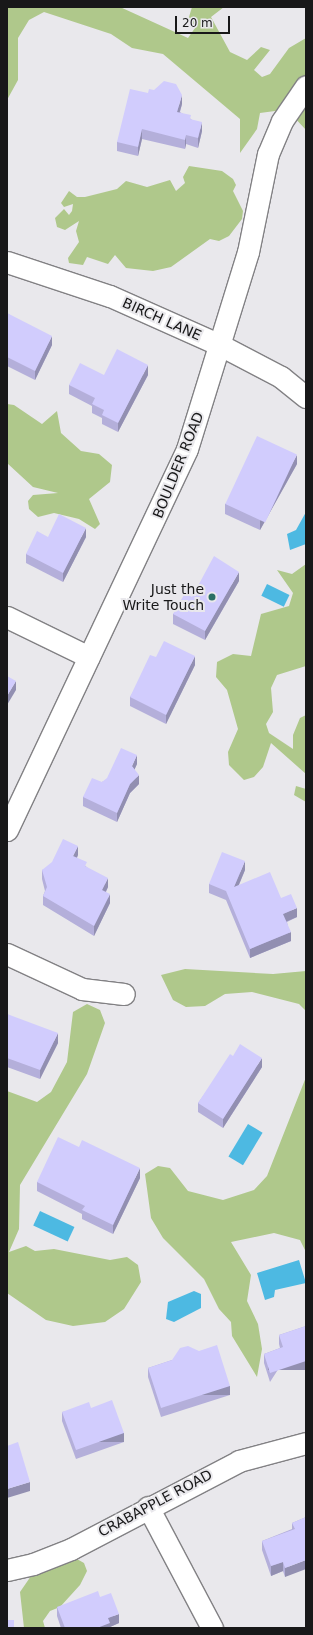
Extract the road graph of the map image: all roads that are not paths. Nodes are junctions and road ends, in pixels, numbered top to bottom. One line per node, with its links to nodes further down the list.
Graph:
1 (306, 86): 3 (street, BOULDER ROAD)
2 (7, 262): 3 (street, BIRCH LANE)
3 (220, 345): 4 (street, BIRCH LANE); 6 (street, BOULDER ROAD)
4 (306, 397)
5 (7, 617): 6 (street)
6 (89, 657): 7 (street, BOULDER ROAD)
7 (7, 830)
8 (7, 954): 9 (street)
9 (124, 994)
10 (306, 1443): 11 (street, CRABAPPLE ROAD)
11 (148, 1507): 12 (street, CRABAPPLE ROAD); 13 (street)
12 (7, 1570)
13 (212, 1628)

